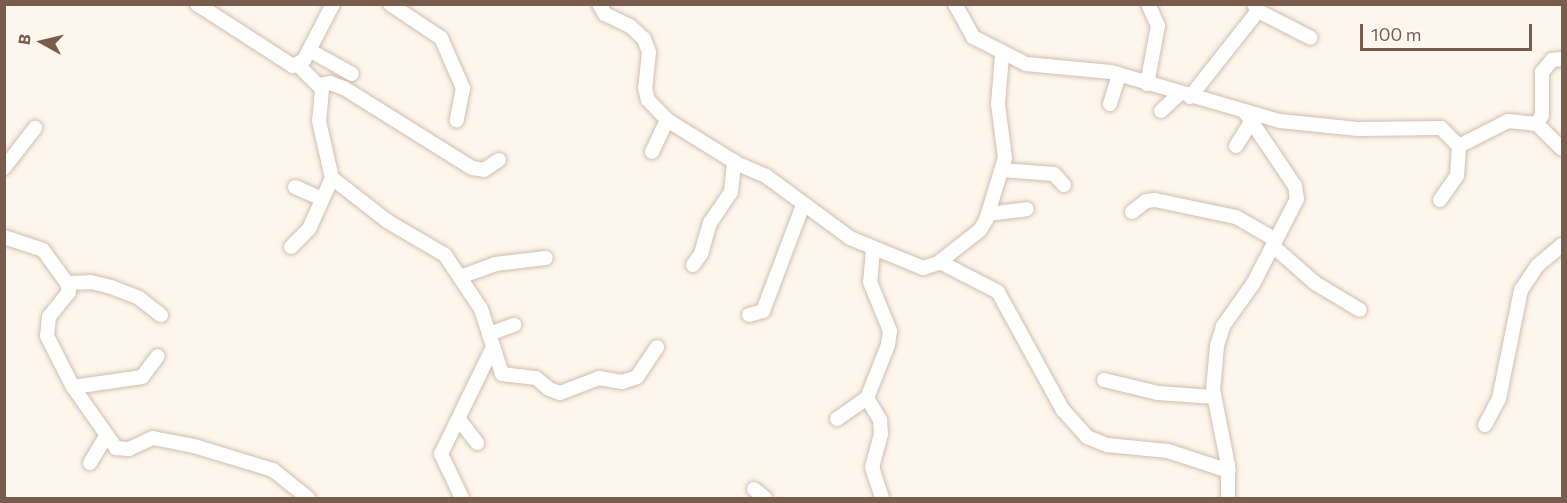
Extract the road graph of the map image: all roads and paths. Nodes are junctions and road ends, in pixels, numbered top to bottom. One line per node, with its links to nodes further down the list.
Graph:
1 (197, 4): 12 (street)
2 (333, 4): 9 (street)
3 (390, 4): 21 (street)
4 (599, 4): 22 (street)
5 (955, 4): 10 (street)
6 (1148, 4): 15 (street)
7 (1256, 8): 8 (street); 17 (street)
8 (1311, 38)
9 (309, 50): 12 (street); 13 (street)
10 (1002, 55): 14 (street); 32 (street)
11 (1563, 59): 23 (street)
12 (298, 65): 16 (street)
13 (352, 74)
14 (1119, 74): 15 (street); 18 (street)
15 (1147, 84): 17 (street)
16 (319, 85): 29 (street); 33 (street)
17 (1184, 96): 19 (street); 20 (street)
18 (1110, 104)
19 (1161, 111)
20 (1248, 118): 25 (street); 26 (street); 43 (street)
21 (457, 120)
22 (667, 120): 28 (street); 30 (street)
23 (1537, 124): 26 (street); 27 (street)
24 (35, 128): 31 (street)
25 (1236, 146)
26 (1459, 146): 37 (street)
27 (1563, 149)
28 (652, 152)
29 (499, 160)
30 (734, 161): 38 (street); 49 (street)
31 (4, 168)
32 (1002, 170): 34 (street); 41 (street)
33 (332, 178): 36 (street); 50 (street)
34 (1064, 185)
35 (295, 187): 36 (street)
36 (322, 199): 45 (street)
37 (1440, 200)
38 (803, 205): 46 (street); 54 (street)
39 (1028, 209): 41 (street)
40 (1132, 212): 43 (street)
41 (988, 214): 48 (street)
42 (4, 237): 51 (street)
43 (1274, 243): 52 (street); 62 (street)
44 (1563, 244): 66 (street)
45 (291, 247)
46 (873, 250): 48 (street); 63 (street)
47 (546, 258): 50 (street)
48 (939, 262): 70 (street)
49 (693, 265)
50 (460, 277): 56 (street)
51 (67, 283): 53 (street); 61 (street)
52 (1360, 310)
53 (161, 315)
54 (749, 315)
55 (514, 325): 56 (street)
56 (489, 334): 58 (street)
57 (657, 347): 58 (street)
58 (492, 349): 65 (street)
59 (158, 356): 61 (street)
60 (1104, 380): 62 (street)
61 (74, 387): 67 (street)
62 (1214, 397): 70 (street)
63 (867, 398): 64 (street); 75 (street)
64 (837, 419)
65 (460, 421): 68 (street); 73 (street)
66 (1485, 425)
67 (106, 436): 69 (street); 72 (street)
68 (477, 443)
69 (90, 463)
70 (1228, 471): 76 (street)
71 (754, 489): 74 (street)
72 (308, 498)
73 (462, 498)
74 (765, 498)
75 (882, 498)
76 (1228, 498)

